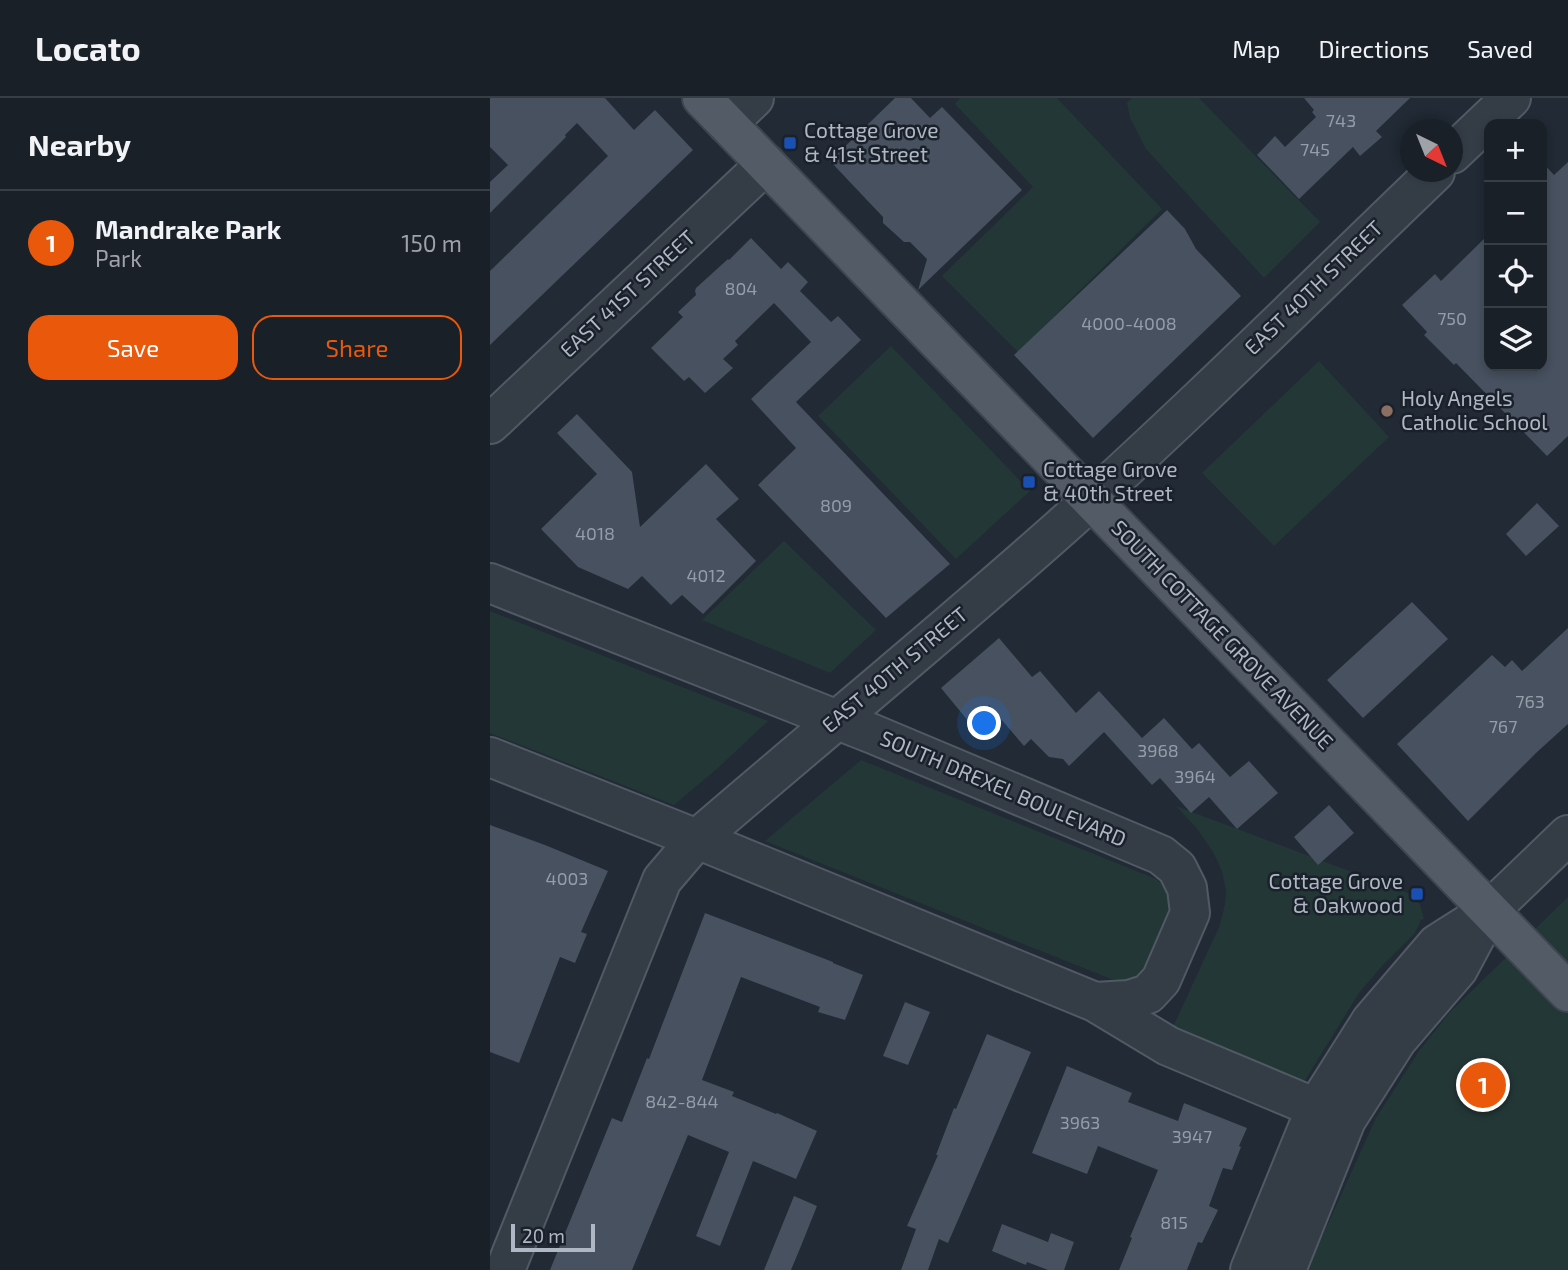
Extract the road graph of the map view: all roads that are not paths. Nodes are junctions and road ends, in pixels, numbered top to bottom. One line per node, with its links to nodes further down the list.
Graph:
1 (754, 98): 3 (street)
2 (1511, 98): 4 (street)
3 (714, 111): 5 (main road, SOUTH COTTAGE GROVE AVENUE)
4 (1463, 144)
5 (766, 164): 7 (street, EAST 41ST STREET); 8 (main road, SOUTH COTTAGE GROVE AVENUE)
6 (1425, 182): 8 (street, EAST 40TH STREET)
7 (490, 424)
8 (1091, 500): 10 (street, EAST 40TH STREET); 14 (main road, SOUTH COTTAGE GROVE AVENUE)
9 (490, 583): 10 (street, SOUTH DREXEL BOULEVARD)
10 (837, 720): 13 (street, EAST 40TH STREET); 16 (street, SOUTH DREXEL BOULEVARD)
11 (490, 757): 13 (street, SOUTH DREXEL BOULEVARD)
12 (1568, 835): 14 (street)
13 (697, 839): 16 (street, SOUTH DREXEL BOULEVARD); 18 (street, EAST 40TH STREET)
14 (1489, 911): 15 (main road, SOUTH COTTAGE GROVE AVENUE); 17 (street); 20 (street)
15 (1568, 992)
16 (1095, 1002): 17 (street, SOUTH DREXEL BOULEVARD)
17 (1315, 1108): 19 (street)
18 (505, 1270)
19 (1250, 1270)
20 (1286, 1270)

